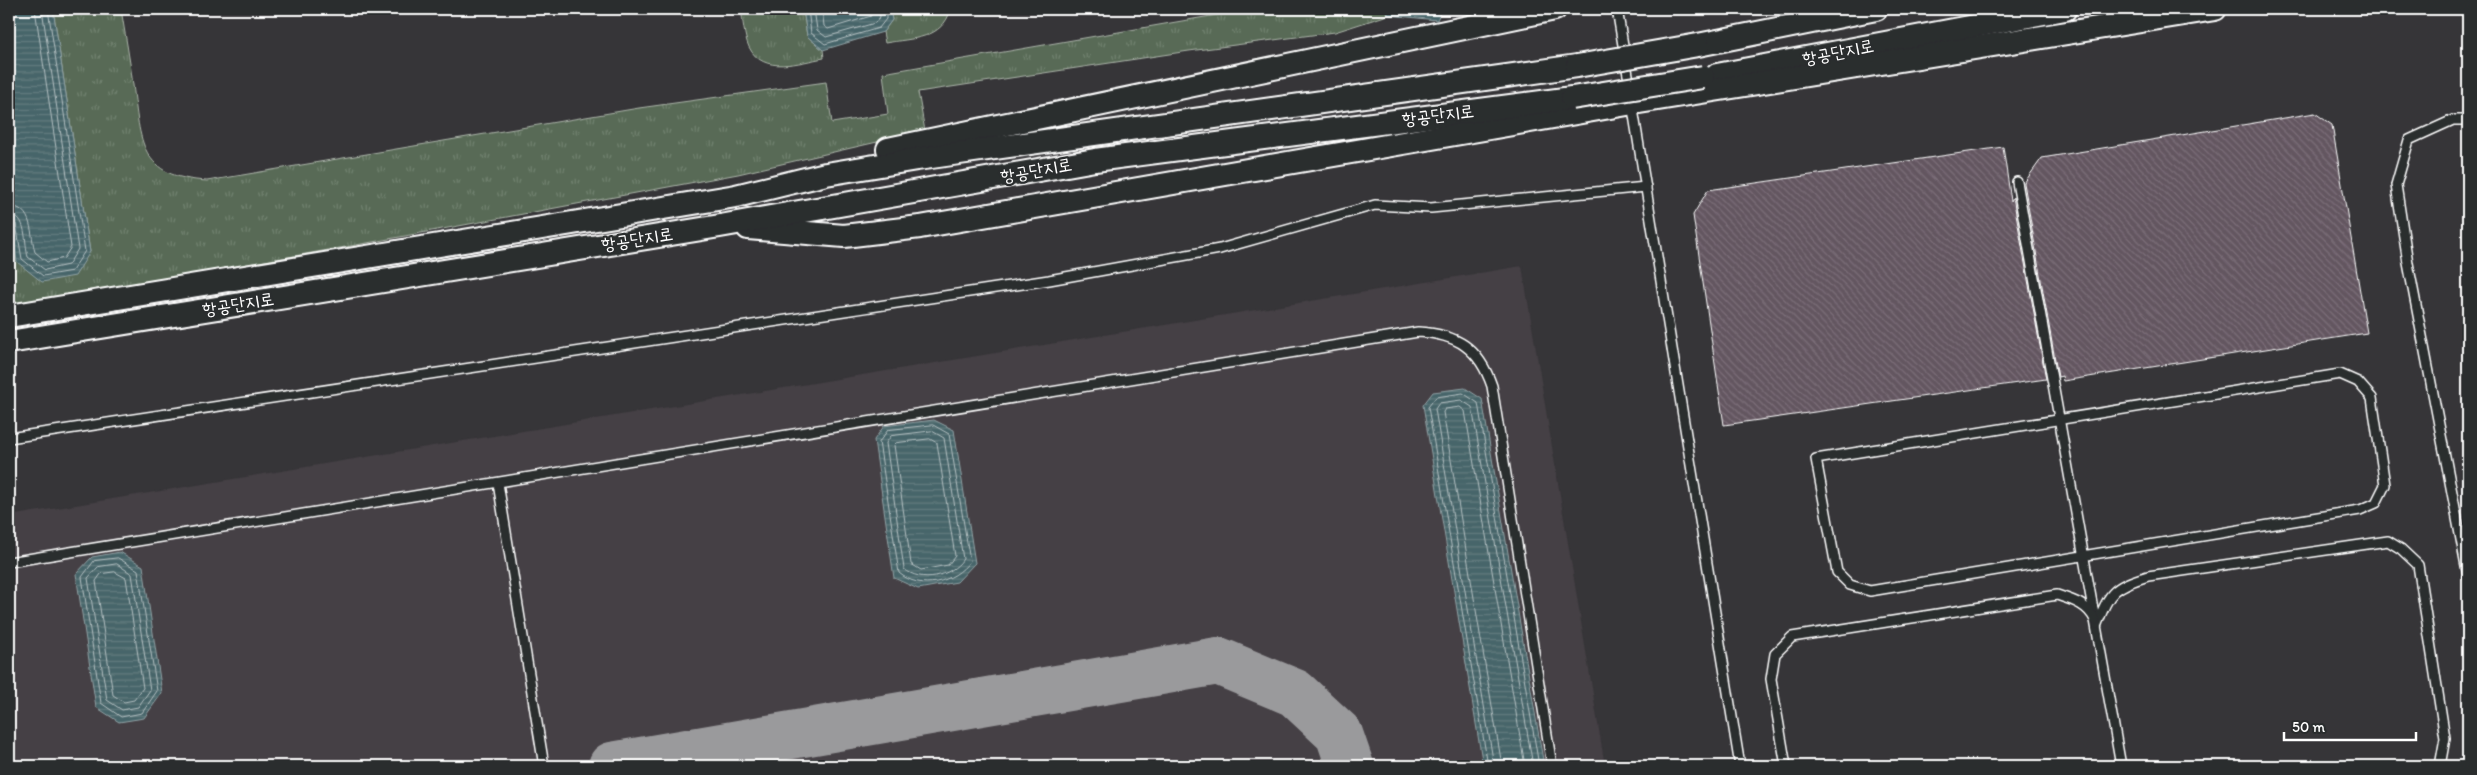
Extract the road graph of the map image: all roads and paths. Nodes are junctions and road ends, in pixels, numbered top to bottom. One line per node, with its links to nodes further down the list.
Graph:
1 (1555, 9): 8 (street)
2 (1617, 9): 6 (lane)
3 (1876, 9): 8 (street, 항공단지로, bridge)
4 (2066, 9): 11 (street, 항공단지로, bridge)
5 (2215, 9): 6 (street)
6 (1632, 104): 10 (lane); 11 (street)
7 (2468, 120): 19 (lane)
8 (915, 151): 12 (street, 항공단지로)
9 (2017, 182): 14 (lane)
10 (1646, 186): 15 (lane); 23 (lane)
11 (720, 226): 13 (street, 항공단지로)
12 (9, 316)
13 (9, 342)
14 (2060, 420): 17 (lane); 17 (lane); 17 (lane)
15 (9, 438)
16 (498, 483): 18 (lane); 21 (lane); 22 (lane)
17 (2084, 555): 20 (lane)
18 (9, 562)
19 (2468, 576)
20 (2097, 624): 24 (lane); 25 (lane); 26 (lane)
21 (544, 766)
22 (1552, 766)
23 (1740, 766)
24 (1786, 766)
25 (2121, 766)
26 (2440, 766)

